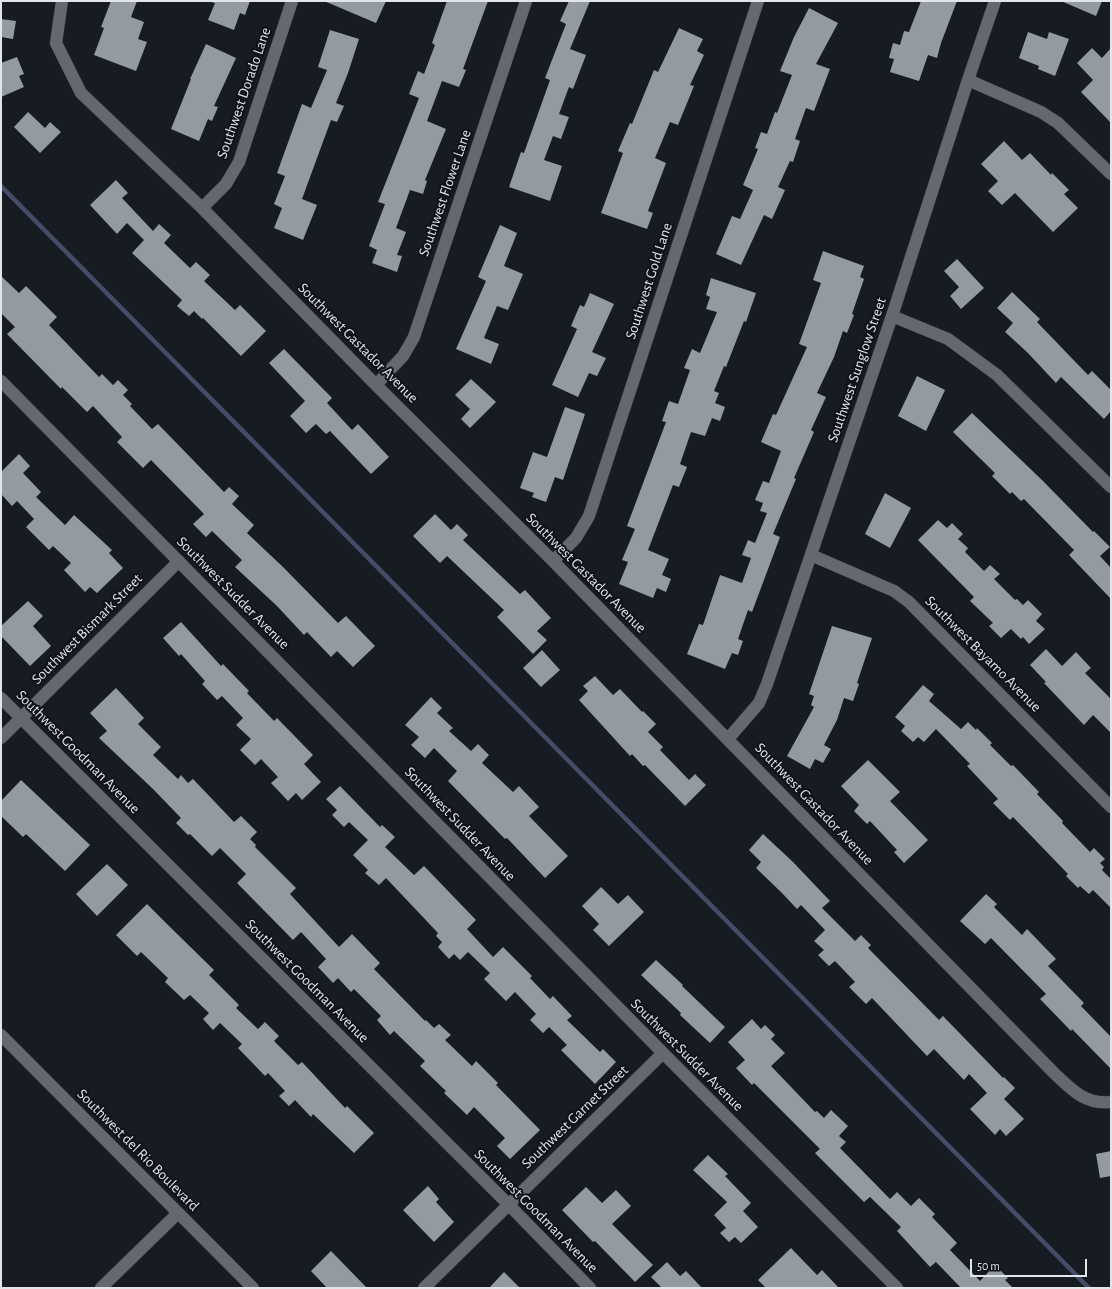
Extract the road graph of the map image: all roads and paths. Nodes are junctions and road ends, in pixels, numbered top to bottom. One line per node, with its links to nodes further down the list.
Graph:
1 (62, 1): 8 (street, Southwest Gastador Avenue)
2 (292, 1): 8 (street, Southwest Dorado Lane)
3 (526, 1): 11 (street, Southwest Flower Lane)
4 (758, 1): 15 (street, Southwest Gold Lane)
5 (995, 1): 6 (street, Southwest Sunglow Street)
6 (968, 80): 7 (street); 9 (street, Southwest Sunglow Street)
7 (1111, 174)
8 (202, 208): 11 (street, Southwest Gastador Avenue)
9 (892, 316): 12 (street); 13 (street, Southwest Sunglow Street)
10 (1, 381): 14 (street, Southwest Sudder Avenue)
11 (376, 384): 15 (street, Southwest Gastador Avenue)
12 (1111, 487)
13 (811, 555): 19 (street, Southwest Sunglow Street); 20 (street, Southwest Bayamo Avenue)
14 (179, 560): 17 (street, Southwest Bismark Street); 22 (street, Southwest Sudder Avenue)
15 (553, 561): 19 (street, Southwest Gastador Avenue)
16 (1, 698): 17 (street, Southwest Goodman Avenue)
17 (21, 718): 18 (street, Southwest Bismark Street); 24 (street, Southwest Goodman Avenue)
18 (1, 738)
19 (728, 739): 23 (street, Southwest Gastador Avenue)
20 (1111, 807)
21 (1, 1035): 25 (street, Southwest del Rio Boulevard)
22 (663, 1054): 24 (street, Southwest Garnet Street); 30 (street, Southwest Sudder Avenue)
23 (1111, 1102)
24 (508, 1204): 28 (street, Southwest Garnet Street); 29 (street, Southwest Goodman Avenue)
25 (178, 1213): 26 (street); 27 (street, Southwest del Rio Boulevard)
26 (101, 1288)
27 (253, 1288)
28 (424, 1288)
29 (590, 1288)
30 (897, 1288)

